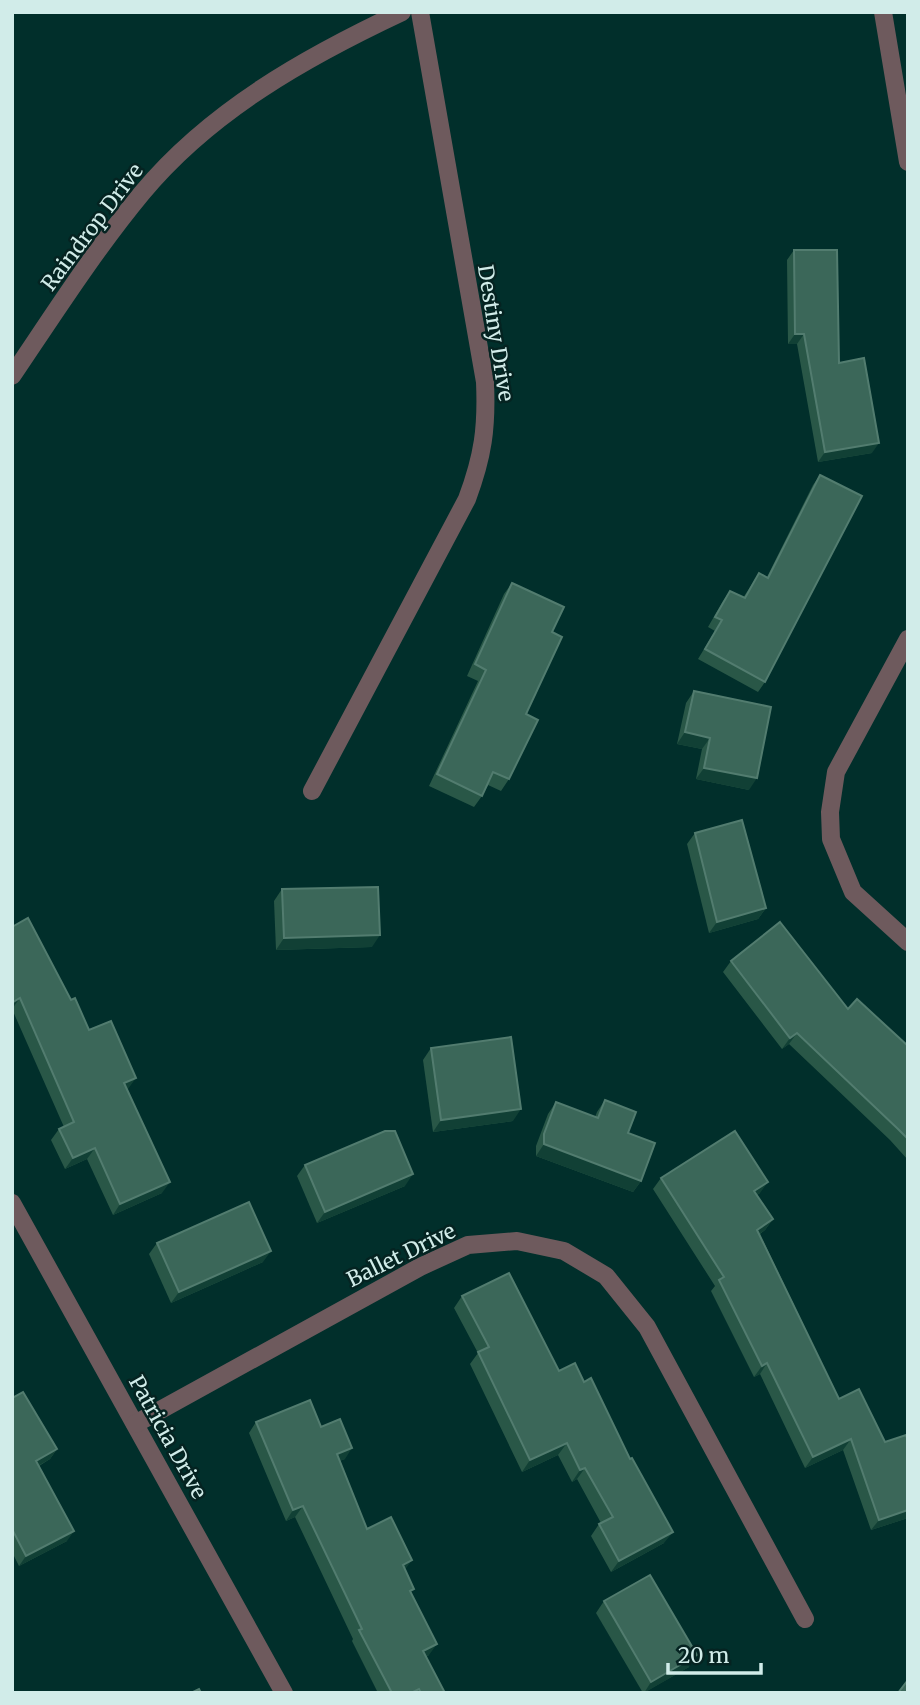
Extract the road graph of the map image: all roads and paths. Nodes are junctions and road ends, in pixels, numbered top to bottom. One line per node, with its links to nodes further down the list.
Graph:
1 (402, 12): 5 (street, Raindrop Drive)
2 (420, 12): 7 (street, Destiny Drive)
3 (883, 12): 4 (street)
4 (908, 162)
5 (12, 376)
6 (908, 639): 8 (street)
7 (312, 791)
8 (908, 942)
9 (12, 1203): 10 (street, Patricia Drive)
10 (135, 1424): 11 (street, Ballet Drive); 12 (street, Patricia Drive)
11 (805, 1619)
12 (284, 1693)

